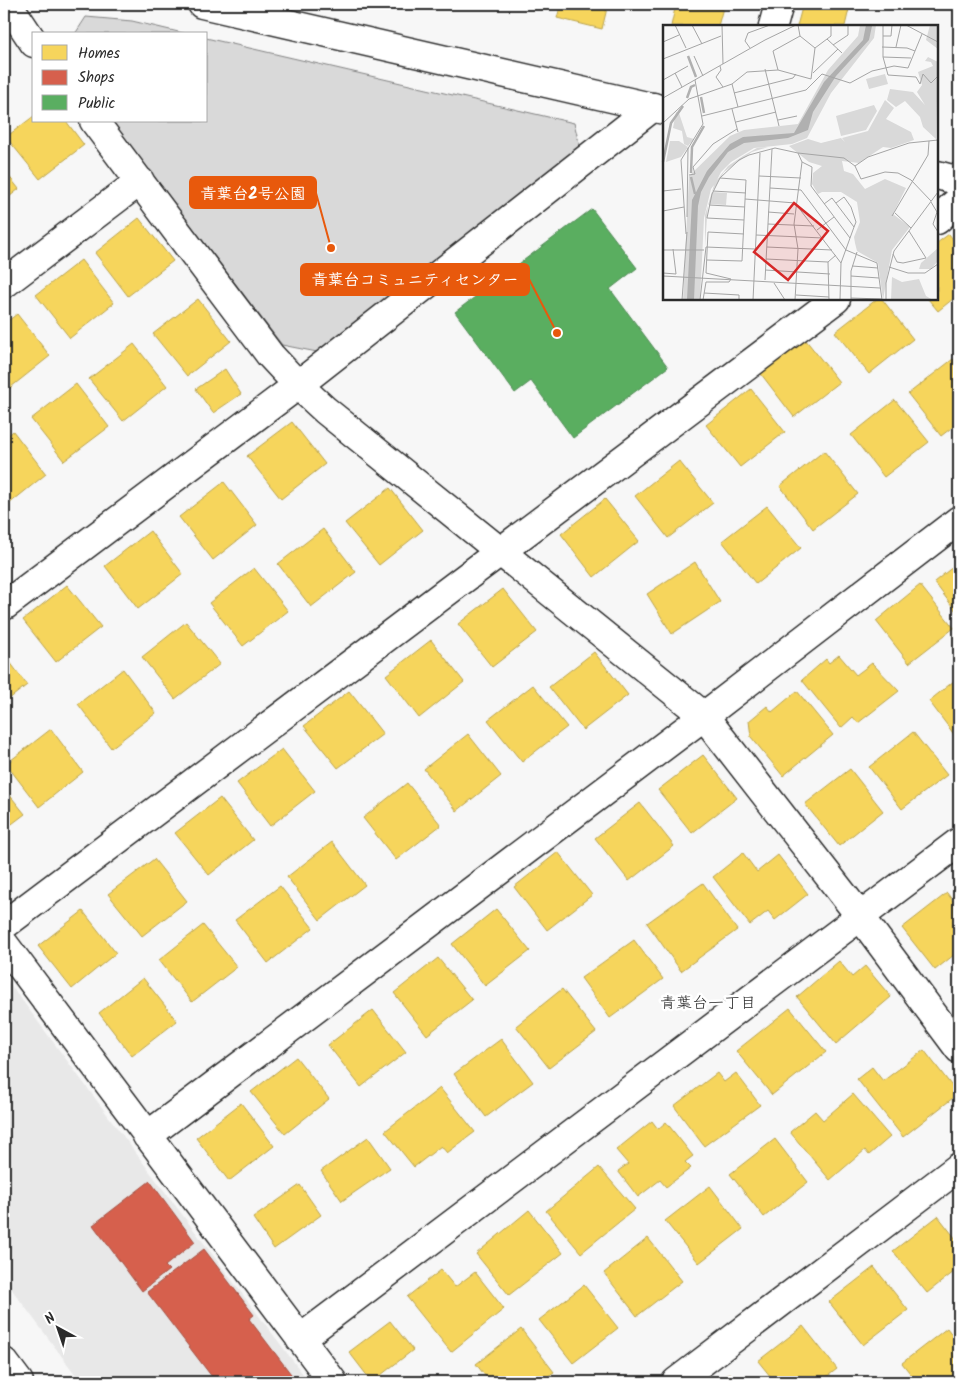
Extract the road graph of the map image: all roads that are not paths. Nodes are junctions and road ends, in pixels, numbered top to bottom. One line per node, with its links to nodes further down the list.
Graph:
1 (8, 4): 5 (street)
2 (202, 4): 6 (street)
3 (778, 4): 4 (street)
4 (773, 25)
5 (32, 40)
6 (659, 109): 15 (street)
7 (95, 122): 9 (street)
8 (938, 175): 10 (street)
9 (140, 181): 13 (street); 15 (street)
10 (959, 181)
11 (959, 200): 12 (street)
12 (938, 219)
13 (4, 284)
14 (835, 300): 17 (street)
15 (298, 385): 17 (street); 18 (street)
16 (959, 520): 19 (street)
17 (500, 551): 19 (street); 22 (street)
18 (4, 606)
19 (704, 716): 21 (street); 25 (street)
20 (959, 842): 21 (street)
21 (860, 916): 24 (street); 27 (street)
22 (4, 926)
23 (4, 944): 25 (street)
24 (959, 1049)
25 (147, 1136): 27 (street)
26 (959, 1167): 31 (street)
27 (300, 1338): 30 (street)
28 (4, 1362): 29 (street)
29 (19, 1382)
30 (333, 1382)
31 (676, 1382)

